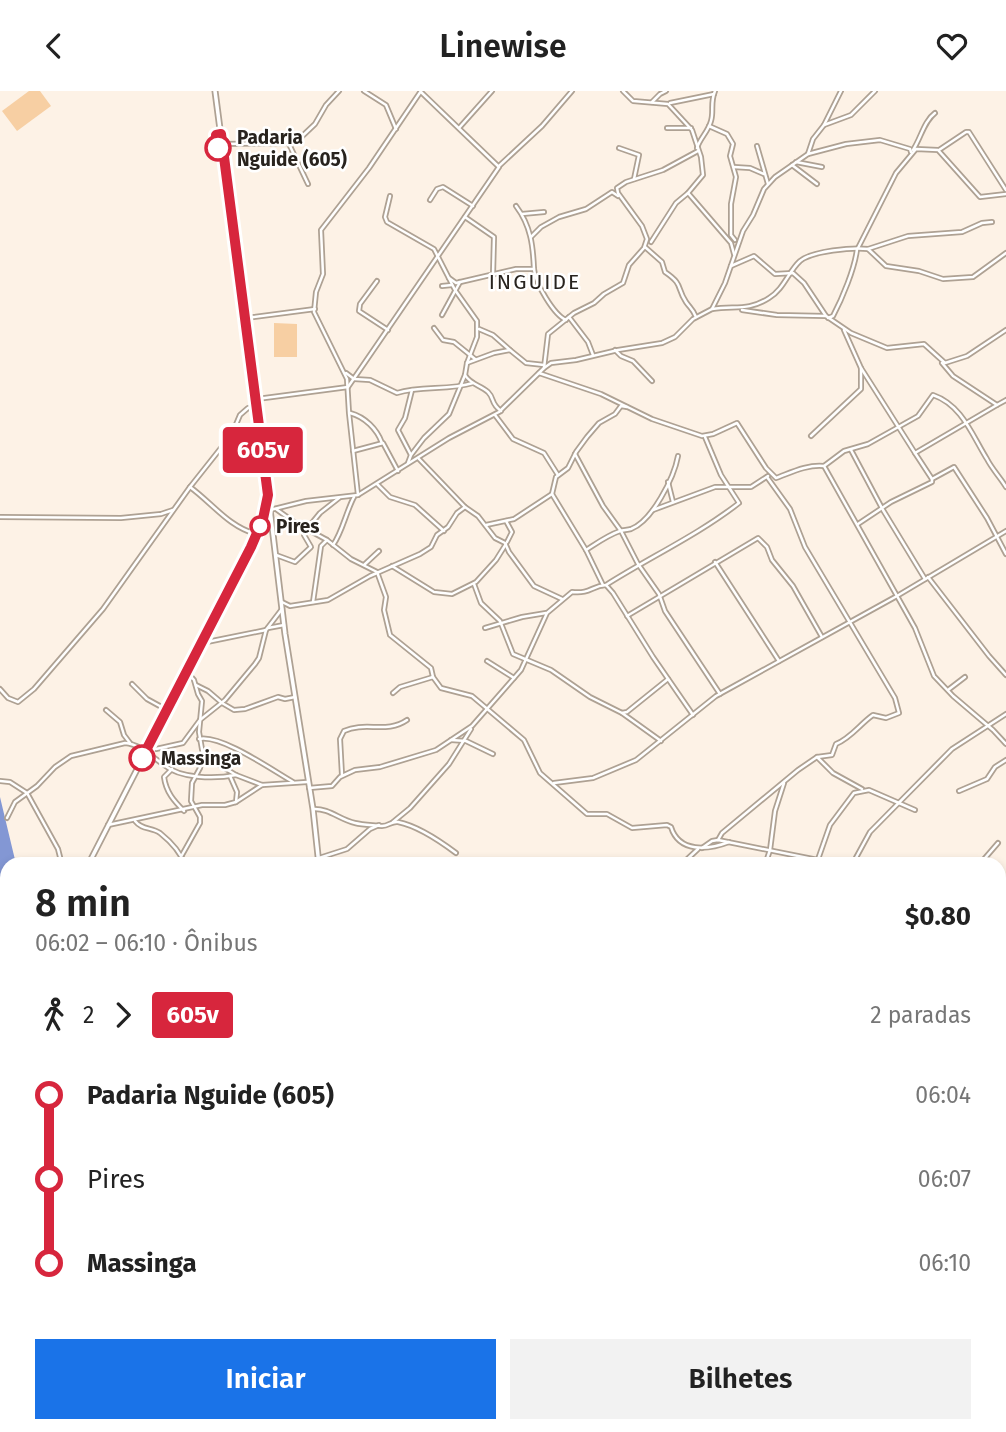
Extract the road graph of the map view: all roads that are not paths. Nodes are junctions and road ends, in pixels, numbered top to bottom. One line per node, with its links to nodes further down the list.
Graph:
1 (215, 91): 25 (street)
2 (339, 91): 26 (street)
3 (364, 91): 17 (street)
4 (421, 91): 18 (street); 21 (street)
5 (492, 91): 21 (street)
6 (572, 91): 13 (street)
7 (623, 91): 14 (street)
8 (666, 91): 14 (street)
9 (841, 91): 19 (street)
10 (876, 91): 19 (street)
11 (564, 92): 13 (street)
12 (715, 93): 15 (street); 20 (street)
13 (564, 100): 36 (street)
14 (652, 102): 15 (street)
15 (668, 104): 23 (street)
16 (935, 113): 31 (street)
17 (392, 117): 18 (street); 24 (street)
18 (402, 120): 24 (street)
19 (824, 125): 32 (street)
20 (709, 126): 29 (street); 35 (street)
21 (458, 128): 36 (street)
22 (667, 128): 23 (street)
23 (691, 128): 29 (street)
24 (396, 129): 77 (street)
25 (222, 144): 26 (street); 83 (street)
26 (289, 144): 40 (street)
27 (757, 146): 38 (street)
28 (619, 148): 39 (street)
29 (698, 150): 39 (street); 44 (street)
30 (938, 150): 31 (street); 43 (street); 43 (street)
31 (912, 151): 32 (street); 60 (street)
32 (808, 154): 33 (street)
33 (796, 162): 34 (street); 37 (street)
34 (792, 165): 41 (street); 42 (street)
35 (733, 166): 38 (street); 57 (street)
36 (499, 167): 48 (street)
37 (822, 167)
38 (764, 174): 41 (street)
39 (634, 179): 46 (street)
40 (308, 184)
41 (768, 184): 54 (street)
42 (817, 184)
43 (1006, 192)
44 (688, 193): 56 (street); 58 (street)
45 (390, 196): 62 (street)
46 (621, 198): 55 (street); 59 (street)
47 (430, 200): 48 (street)
48 (473, 206): 52 (street)
49 (516, 206): 51 (street)
50 (544, 212): 51 (street)
51 (522, 214): 55 (street)
52 (465, 217): 62 (street); 68 (street)
53 (992, 222): 61 (street)
54 (742, 234): 57 (street); 63 (street)
55 (531, 237): 66 (street)
56 (728, 240): 57 (street); 63 (street)
57 (735, 240)
58 (651, 242)
59 (645, 247): 81 (street); 84 (street)
60 (858, 248): 61 (street); 67 (street); 82 (street)
61 (869, 249): 64 (street)
62 (438, 254): 69 (street); 89 (street)
63 (734, 254): 65 (street)
64 (1006, 254)
65 (731, 266): 67 (street); 75 (street)
66 (534, 269): 68 (street); 84 (street)
67 (793, 273): 79 (street); 82 (street)
68 (493, 275): 71 (street)
69 (448, 277): 71 (street); 72 (street)
70 (377, 281): 89 (street)
71 (460, 282): 74 (street)
72 (452, 285): 73 (street); 74 (street)
73 (442, 286)
74 (455, 290): 80 (street); 85 (street)
75 (717, 299): 76 (street); 78 (street)
76 (721, 308): 78 (street); 79 (street)
77 (315, 309): 83 (street); 99 (street)
78 (712, 309): 81 (street)
79 (741, 309): 82 (street)
80 (442, 315)
81 (696, 317): 91 (street)
82 (827, 317): 86 (street)
83 (246, 318): 110 (street)
84 (567, 319): 93 (street); 97 (street)
85 (478, 326): 90 (street); 92 (street)
86 (842, 327): 95 (street); 98 (street)
87 (434, 328): 92 (street)
88 (1006, 330): 95 (street)
89 (388, 331): 102 (street)
90 (510, 351): 94 (street); 97 (street)
91 (615, 351): 93 (street); 103 (street)
92 (469, 355): 94 (street); 96 (street)
93 (593, 356): 97 (street)
94 (475, 359): 96 (street)
95 (940, 359): 113 (street)
96 (467, 363): 101 (street)
97 (544, 366): 100 (street)
98 (861, 368): 120 (street); 123 (street)
99 (345, 371): 102 (street); 105 (street)
100 (538, 373): 114 (street); 115 (street)
101 (465, 375): 104 (street); 106 (street)
102 (354, 379): 105 (street); 108 (street)
103 (652, 381)
104 (472, 383): 106 (street); 115 (street)
105 (348, 387): 110 (street); 116 (street)
106 (460, 387): 107 (street); 129 (street)
107 (412, 389): 108 (street); 109 (street)
108 (397, 393): 109 (street)
109 (409, 398): 129 (street)
110 (257, 399): 112 (street)
111 (1006, 400): 113 (street)
112 (257, 405): 119 (street); 121 (street)
113 (997, 405): 118 (street)
114 (629, 407): 122 (street); 128 (street)
115 (501, 411): 117 (street)
116 (349, 413): 124 (street); 126 (street)
117 (495, 415): 131 (street); 135 (street)
118 (967, 424): 120 (street); 127 (street); 141 (street)
119 (260, 425): 121 (street); 144 (street)
120 (900, 426): 125 (street); 127 (street)
121 (232, 434): 140 (street)
122 (705, 436): 136 (street); 142 (street)
123 (811, 436)
124 (382, 443): 126 (street); 134 (street)
125 (851, 450): 133 (street); 149 (street)
126 (353, 451): 145 (street)
127 (915, 453): 137 (street)
128 (575, 454): 135 (street); 159 (street)
129 (411, 455): 132 (street)
130 (677, 456): 138 (street)
131 (418, 458): 132 (street); 148 (street)
132 (406, 466): 134 (street)
133 (824, 466): 136 (street); 156 (street)
134 (398, 471): 139 (street)
135 (558, 475): 143 (street)
136 (769, 475): 142 (street); 191 (street)
137 (932, 479): 149 (street); 162 (street)
138 (668, 482): 147 (street); 152 (street)
139 (377, 484): 145 (street); 158 (street)
140 (190, 487): 150 (street); 161 (street)
141 (1006, 487)
142 (731, 489): 147 (street); 172 (street)
143 (552, 494): 154 (street); 166 (street)
144 (268, 495): 151 (street); 161 (street)
145 (356, 495): 146 (street); 165 (street)
146 (339, 498): 151 (street); 157 (street)
147 (673, 502): 152 (street)
148 (465, 507): 155 (street); 158 (street)
149 (882, 508): 156 (street); 179 (street)
150 (173, 510): 153 (street); 208 (street)
151 (273, 510): 157 (street); 169 (street)
152 (653, 510): 159 (street)
153 (0, 517)
154 (506, 521): 155 (street); 164 (street)
155 (486, 524): 164 (street)
156 (858, 524): 182 (street)
157 (306, 529): 163 (street); 169 (street)
158 (444, 531): 171 (street)
159 (621, 531): 166 (street); 172 (street)
160 (1006, 531): 162 (street)
161 (256, 534): 196 (street)
162 (997, 536): 168 (street); 179 (street)
163 (327, 540): 165 (street); 186 (street)
164 (505, 544): 180 (street); 184 (street)
165 (333, 545): 173 (street)
166 (586, 550): 181 (street)
167 (379, 551): 173 (street)
168 (1006, 554)
169 (276, 555): 185 (street)
170 (715, 562): 183 (street); 195 (street); 199 (street)
171 (399, 563): 174 (street); 176 (street)
172 (638, 564): 181 (street); 183 (street)
173 (364, 565): 175 (street)
174 (392, 566): 176 (street); 177 (street)
175 (371, 569): 177 (street); 178 (street)
176 (400, 570): 180 (street)
177 (377, 572): 178 (street); 202 (street)
178 (370, 576): 186 (street)
179 (926, 578): 182 (street); 201 (street)
180 (474, 584): 190 (street)
181 (605, 585): 184 (street); 189 (street)
182 (897, 596): 191 (street); 209 (street)
183 (660, 597): 189 (street); 211 (street)
184 (566, 599): 188 (street)
185 (282, 602): 186 (street); 187 (street)
186 (313, 602)
187 (282, 608): 192 (street); 194 (street)
188 (547, 613): 190 (street); 197 (street)
189 (627, 616): 205 (street)
190 (500, 622): 193 (street); 197 (street)
191 (850, 622): 195 (street); 234 (street)
192 (282, 626): 194 (street); 212 (street)
193 (485, 628)
194 (267, 629): 196 (street); 213 (street)
195 (822, 637): 199 (street)
196 (202, 643): 200 (street)
197 (527, 659): 204 (street); 217 (street)
198 (487, 660): 204 (street)
199 (779, 661): 211 (street)
200 (187, 672): 207 (street); 215 (street)
201 (1006, 675)
202 (433, 677): 210 (street); 216 (street)
203 (965, 677): 209 (street)
204 (514, 678): 216 (street)
205 (668, 678): 217 (street); 219 (street)
206 (132, 684): 215 (street)
207 (196, 685): 213 (street); 220 (street)
208 (0, 689)
209 (948, 690): 223 (street)
210 (393, 693)
211 (720, 694): 219 (street)
212 (295, 697): 213 (street); 246 (street)
213 (222, 703): 220 (street)
214 (106, 710): 228 (street)
215 (167, 710): 230 (street)
216 (488, 710): 222 (street); 244 (street)
217 (622, 713): 227 (street)
218 (1006, 714): 223 (street)
219 (693, 715): 227 (street)
220 (200, 720): 224 (street); 230 (street)
221 (407, 720): 240 (street)
222 (472, 726): 225 (street); 226 (street)
223 (989, 726): 229 (street); 251 (street)
224 (199, 739): 232 (street); 243 (street)
225 (451, 740): 226 (street); 240 (street)
226 (462, 741): 233 (street); 258 (street)
227 (661, 741): 244 (street)
228 (130, 743): 231 (street); 249 (street)
229 (1006, 744)
230 (149, 745): 231 (street)
231 (145, 751): 236 (street); 259 (street)
232 (203, 754): 237 (street); 238 (street)
233 (493, 754)
234 (817, 757): 242 (street); 247 (street)
235 (1006, 760): 248 (street)
236 (172, 769): 238 (street); 254 (street)
237 (236, 775): 239 (street); 245 (street)
238 (195, 776): 239 (street); 252 (street)
239 (230, 776): 250 (street)
240 (340, 777): 246 (street)
241 (0, 781): 249 (street)
242 (785, 781): 261 (street); 265 (street)
243 (293, 782): 245 (street); 246 (street)
244 (554, 783): 264 (street)
245 (262, 785): 250 (street)
246 (309, 785): 253 (street)
247 (865, 790): 251 (street); 275 (street)
248 (959, 791)
249 (27, 793): 256 (street); 268 (street)
250 (236, 801): 252 (street)
251 (900, 803): 255 (street); 276 (street)
252 (194, 808): 254 (street); 267 (street)
253 (313, 809): 260 (street); 270 (street)
254 (184, 810): 257 (street)
255 (915, 810)
256 (7, 818)
257 (134, 821): 259 (street); 267 (street)
258 (393, 821): 260 (street); 266 (street)
259 (108, 825): 269 (street)
260 (379, 825): 271 (street)
261 (718, 840): 262 (street); 264 (street)
262 (729, 842): 264 (street); 265 (street)
263 (998, 843): 277 (street)
264 (700, 848): 272 (street)
265 (770, 850): 273 (street); 274 (street)
266 (456, 853)
267 (182, 855)
268 (60, 857)
269 (92, 857)
270 (318, 857)
271 (329, 857)
272 (690, 857)
273 (768, 857)
274 (799, 857)
275 (818, 857)
276 (856, 857)
277 (986, 857)

